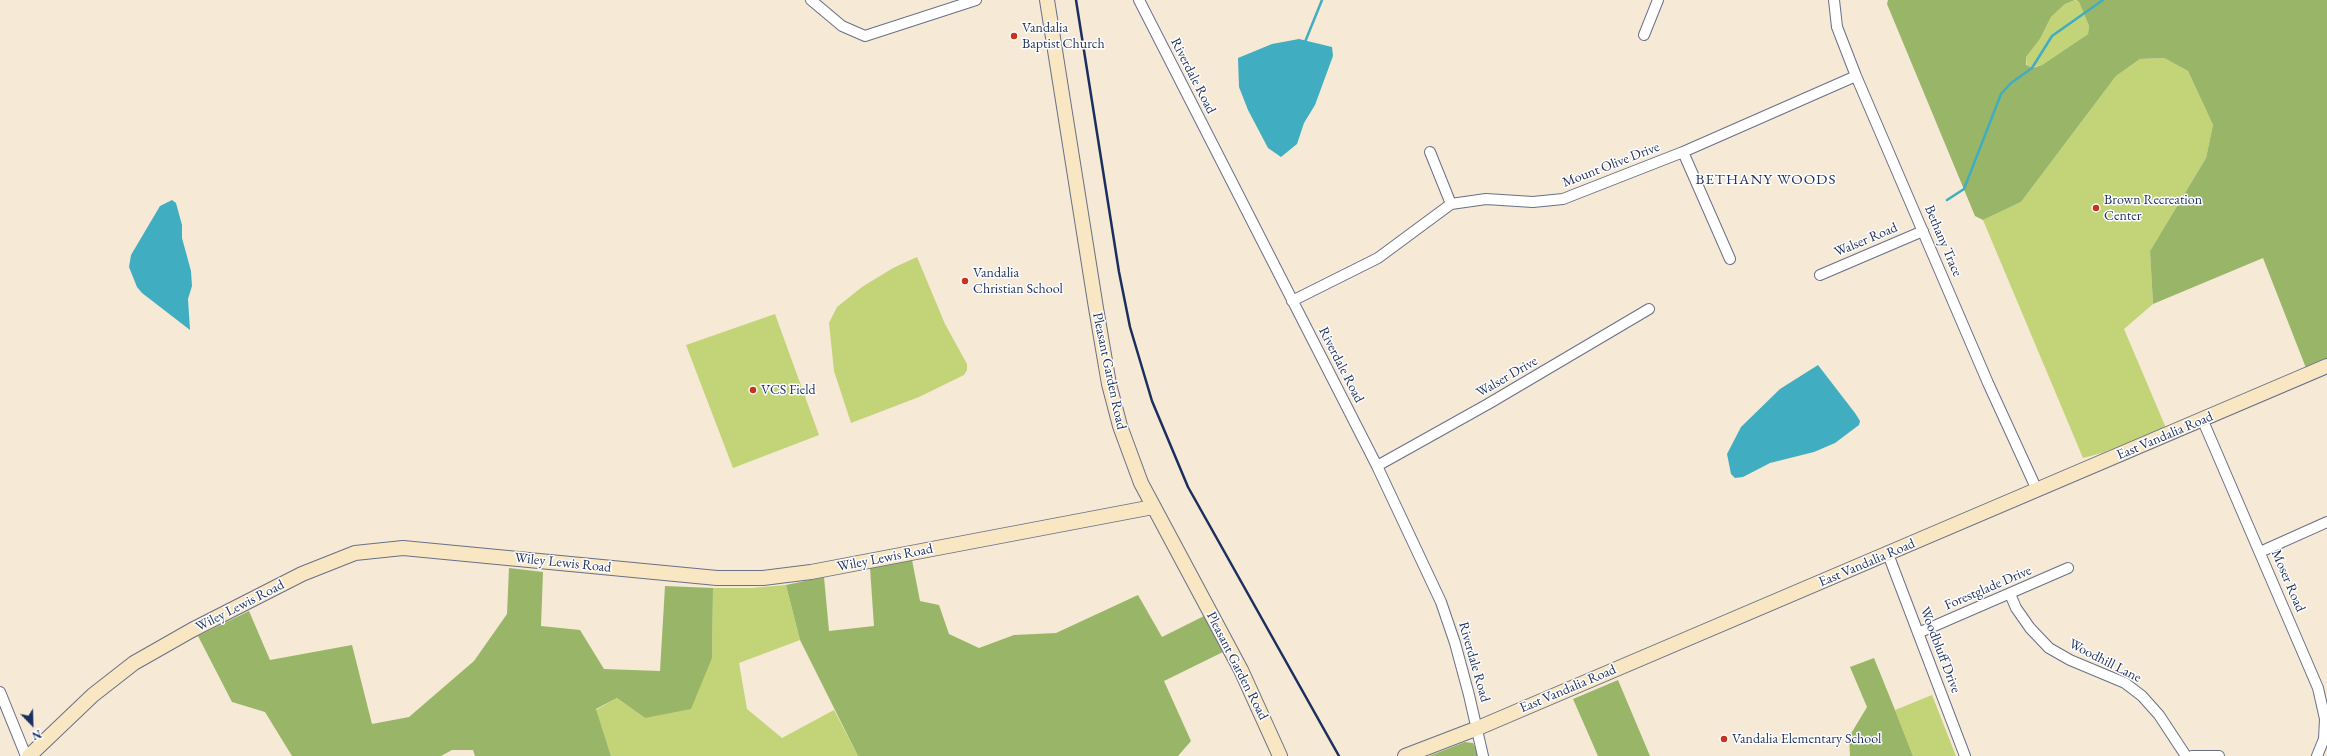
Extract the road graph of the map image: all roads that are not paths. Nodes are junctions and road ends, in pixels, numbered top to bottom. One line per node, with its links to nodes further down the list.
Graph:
1 (811, 0): 2 (street)
2 (976, 0)
3 (1047, 0): 21 (street, Pleasant Garden Road)
4 (1139, 0): 15 (street, Riverdale Road)
5 (1658, 0): 7 (street)
6 (1834, 0): 8 (street, Bethany Trace)
7 (1644, 35)
8 (1856, 76): 10 (street, Mount Olive Drive); 12 (street, Bethany Trace)
9 (1430, 152): 11 (street)
10 (1683, 152): 11 (street, Mount Olive Drive); 13 (street)
11 (1451, 204): 15 (street, Mount Olive Drive)
12 (1923, 231): 14 (street, Walser Road); 20 (street, Bethany Trace)
13 (1730, 259)
14 (1820, 276)
15 (1292, 301): 19 (street, Riverdale Road)
16 (1649, 309): 19 (street, Walser Drive)
17 (2327, 366): 18 (street, East Vandalia Road)
18 (2203, 420): 20 (street, East Vandalia Road); 23 (street, Moser Road)
19 (1377, 466): 29 (street, Riverdale Road)
20 (2037, 490): 24 (street, East Vandalia Road)
21 (1153, 507): 30 (street, Wiley Lewis Road); 31 (street, Pleasant Garden Road)
22 (2327, 522): 23 (street)
23 (2260, 552): 38 (street, Moser Road)
24 (1888, 554): 27 (street, Woodbluff Drive); 29 (street, East Vandalia Road)
25 (2068, 568): 26 (street, Forestglade Drive)
26 (2010, 594): 27 (street, Forestglade Drive); 35 (street, Woodhill Lane)
27 (1918, 633): 34 (street, Woodbluff Drive)
28 (0, 692): 30 (street)
29 (1478, 728): 32 (street, East Vandalia Road); 33 (street, Riverdale Road)
30 (27, 756)
31 (1280, 756)
32 (1405, 756)
33 (1483, 756)
34 (1966, 756)
35 (2186, 756)
36 (2192, 756): 37 (street)
37 (2219, 756)
38 (2317, 756)

